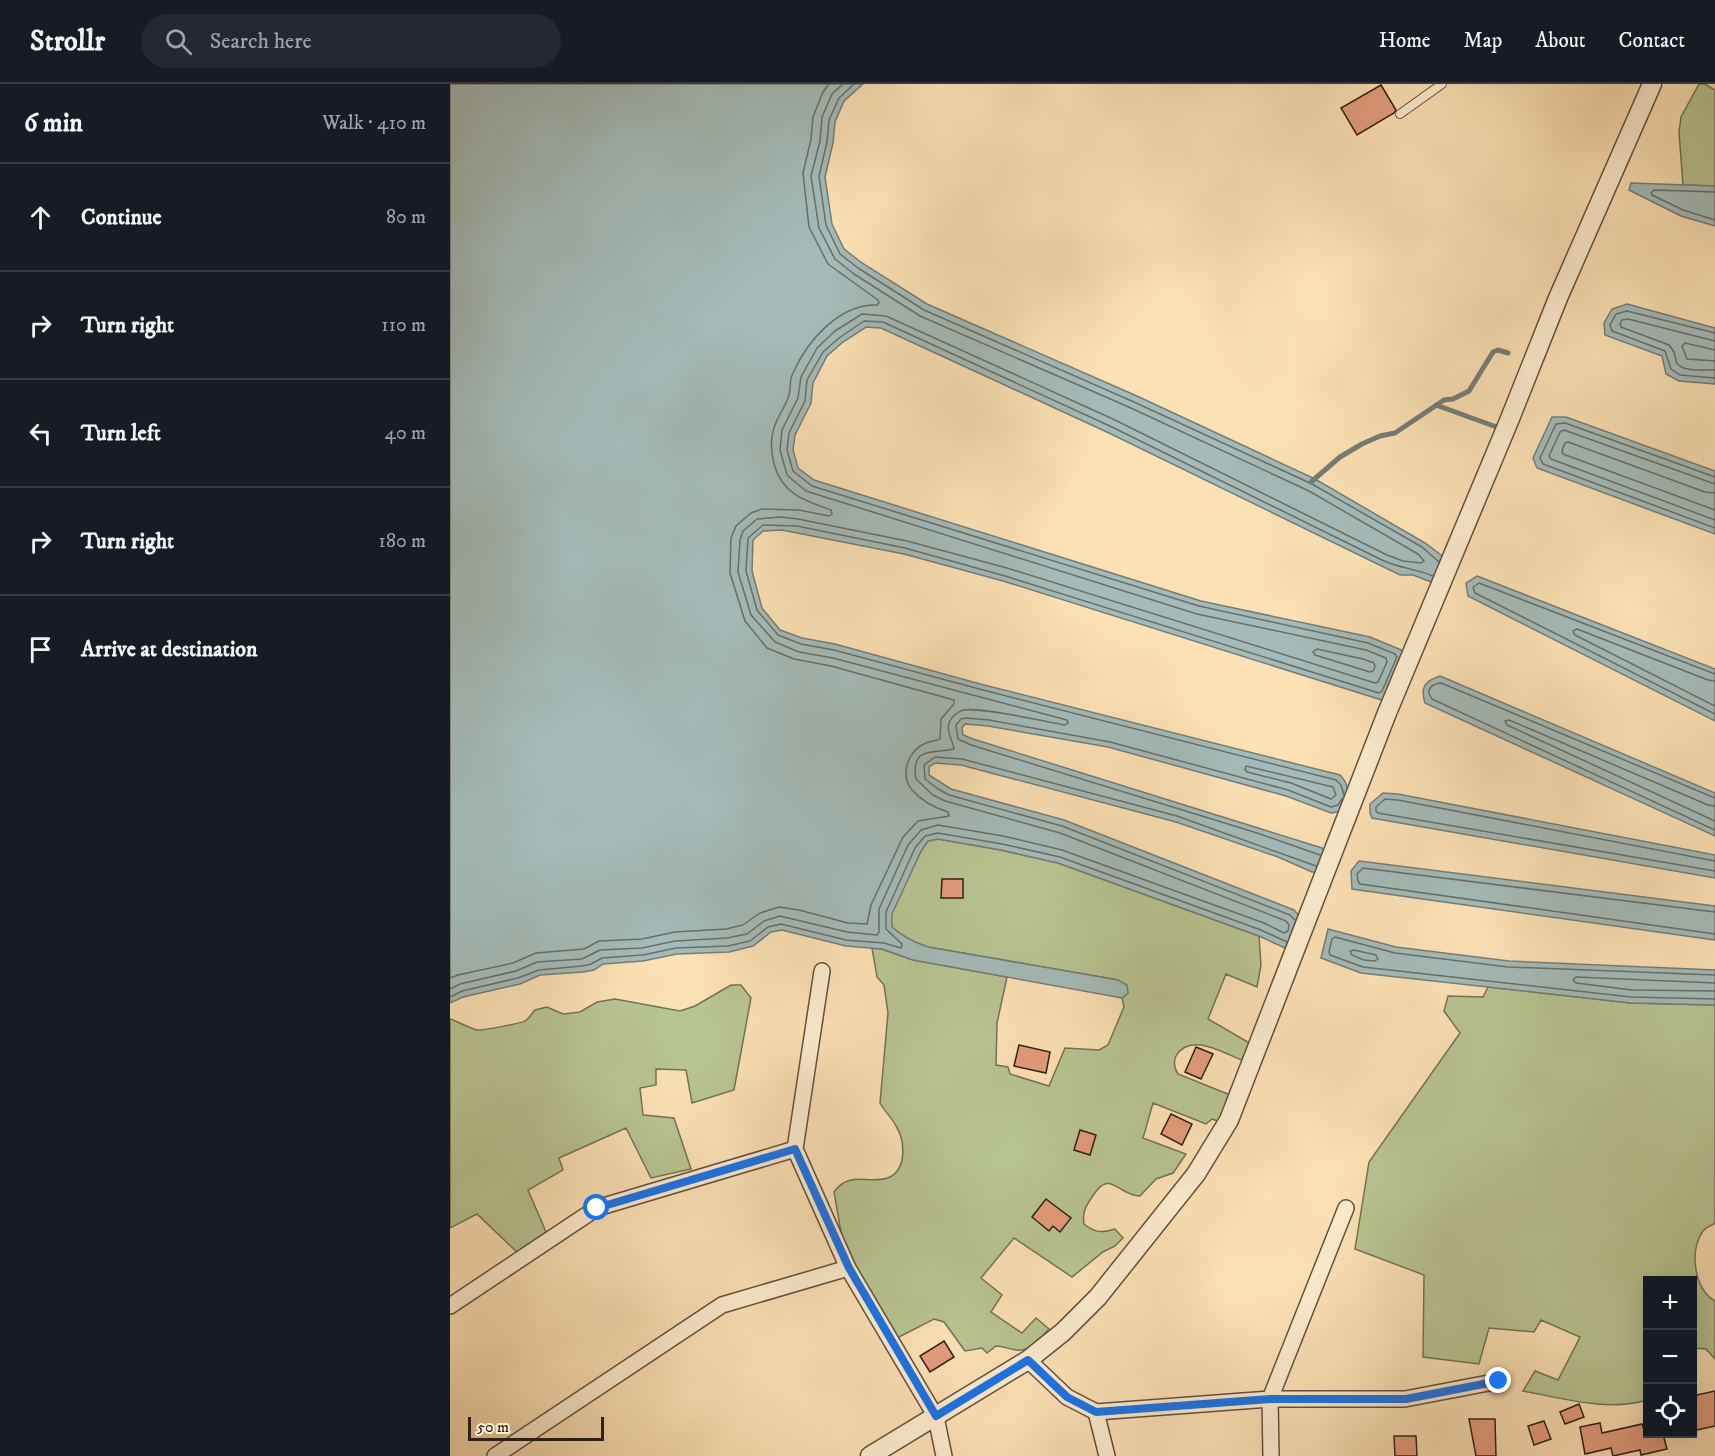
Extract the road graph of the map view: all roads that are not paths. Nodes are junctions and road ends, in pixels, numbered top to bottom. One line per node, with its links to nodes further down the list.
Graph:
1 (1442, 84): 3 (lane)
2 (1652, 84): 9 (street)
3 (1400, 114)
4 (822, 971): 5 (street)
5 (795, 1149): 7 (street); 8 (street)
6 (1346, 1208): 11 (street)
7 (849, 1268): 13 (street); 14 (street)
8 (450, 1306)
9 (1028, 1360): 12 (street); 13 (street)
10 (1499, 1381): 11 (street)
11 (1270, 1399): 12 (street); 18 (street)
12 (1096, 1412): 17 (street)
13 (936, 1416): 15 (street); 16 (street)
14 (495, 1456)
15 (870, 1456)
16 (944, 1456)
17 (1107, 1456)
18 (1271, 1456)

